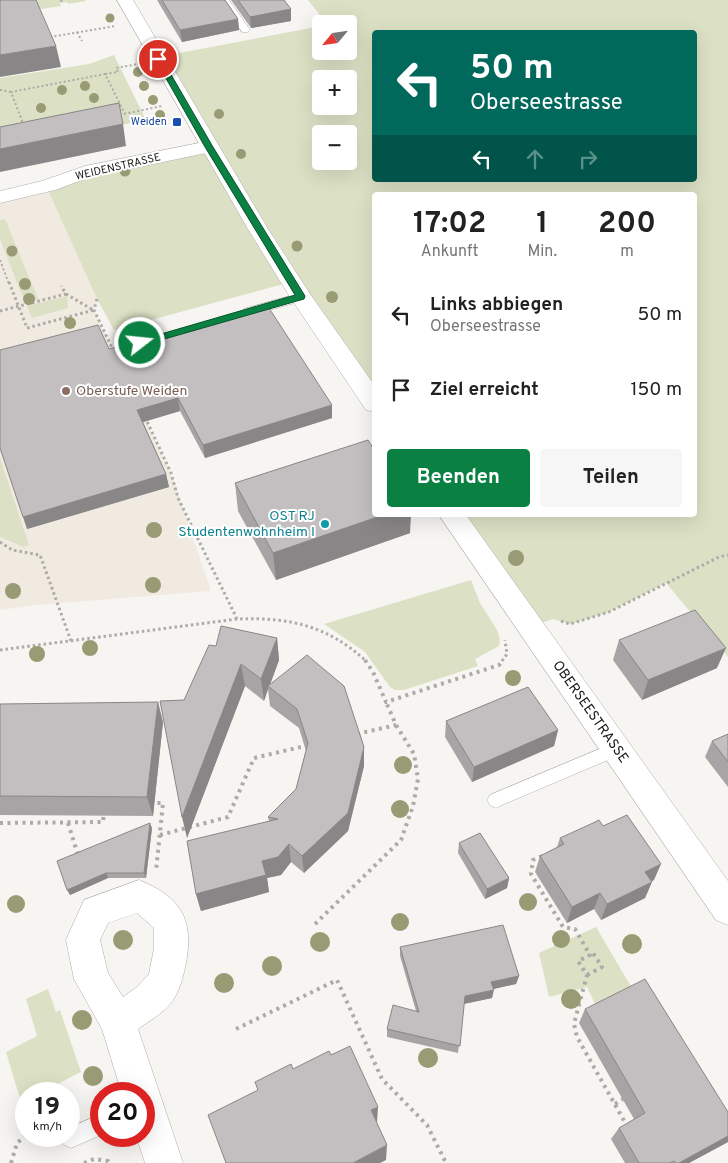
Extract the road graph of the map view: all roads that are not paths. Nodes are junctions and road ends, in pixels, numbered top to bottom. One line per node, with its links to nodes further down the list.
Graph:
1 (125, 0): 4 (street)
2 (225, 0): 3 (lane)
3 (245, 30)
4 (209, 147): 5 (street, WEIDENSTRASSE); 6 (street)
5 (0, 197)
6 (301, 296): 7 (lane); 8 (street)
7 (232, 317)
8 (372, 400)
9 (453, 517): 10 (street, OBERSEESTRASSE)
10 (616, 749): 11 (lane); 12 (street, OBERSEESTRASSE)
11 (496, 800)
12 (728, 909)
13 (117, 1021): 14 (street)
14 (137, 1082)
15 (155, 1137): 16 (street)
16 (164, 1163)

